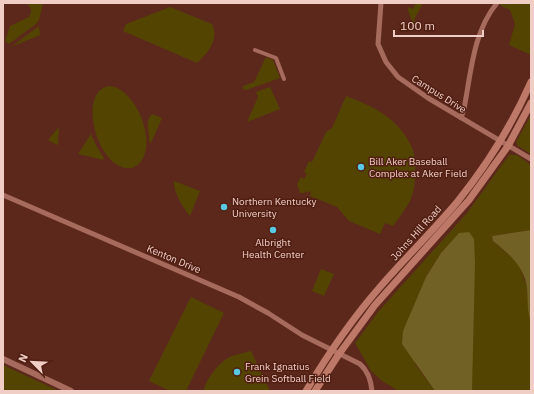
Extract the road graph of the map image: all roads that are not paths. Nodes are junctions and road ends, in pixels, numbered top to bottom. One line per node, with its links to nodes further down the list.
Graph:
1 (381, 3): 7 (street, Campus Drive)
2 (497, 3): 7 (street)
3 (255, 50): 4 (street)
4 (284, 79)
5 (531, 82): 8 (main road, Johns Hill Road)
6 (531, 103): 9 (main road, Johns Hill Road)
7 (461, 118): 8 (street, Campus Drive)
8 (500, 141): 9 (street, Campus Drive); 12 (main road, Johns Hill Road)
9 (508, 146): 10 (street, Campus Drive); 13 (main road, Johns Hill Road)
10 (531, 159)
11 (3, 195): 12 (street, Kenton Drive)
12 (332, 350): 13 (street, Kenton Drive); 16 (main road, Johns Hill Road)
13 (339, 354): 17 (main road, Johns Hill Road); 18 (street, Kenton Drive)
14 (3, 359): 15 (street)
15 (71, 391)
16 (306, 391)
17 (315, 391)
18 (372, 391)

